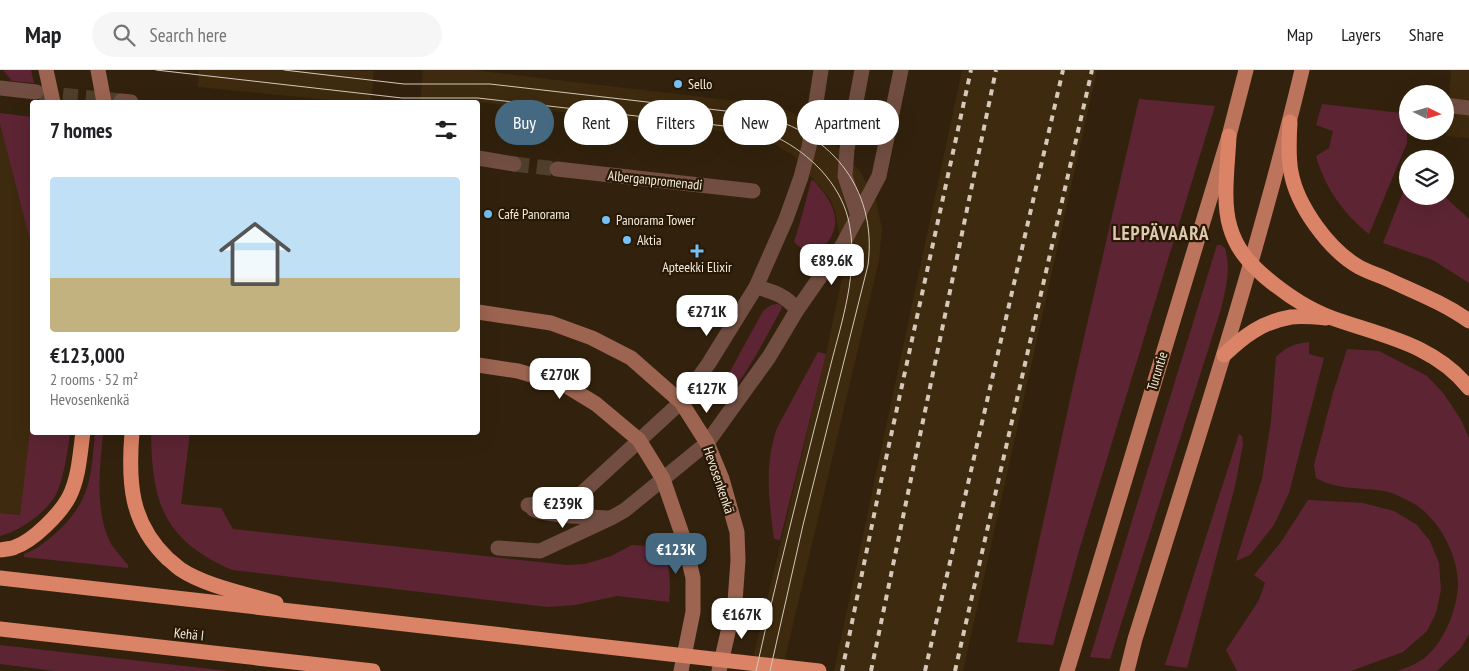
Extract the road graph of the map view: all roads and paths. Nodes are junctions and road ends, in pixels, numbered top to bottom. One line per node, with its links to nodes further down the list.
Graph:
1 (46, 70): 10 (main road)
2 (98, 70): 11 (main road)
3 (821, 70): 22 (street)
4 (862, 70): 20 (street)
5 (901, 70): 20 (street)
6 (1246, 70): 15 (main road, Turuntie)
7 (1302, 70): 14 (main road)
8 (0, 88): 9 (street)
9 (36, 92)
10 (54, 100)
11 (104, 100)
12 (1454, 106): 13 (street)
13 (1469, 108)
14 (1290, 122): 21 (main road); 26 (highway)
15 (1229, 136): 21 (highway); 46 (main road, Turuntie)
16 (480, 158): 17 (street)
17 (514, 164)
18 (558, 168): 19 (street, Alberganpromenadi)
19 (753, 191)
20 (858, 216): 23 (street)
21 (1250, 264): 25 (highway); 27 (main road)
22 (756, 287): 23 (street); 30 (street)
23 (797, 310): 34 (street)
24 (480, 312): 30 (main road, Hevosenkenkä)
25 (1330, 318): 27 (highway); 29 (highway)
26 (1469, 321)
27 (1224, 355): 47 (main road)
28 (480, 365): 33 (main road)
29 (1469, 388)
30 (681, 402): 33 (street); 34 (main road, Hevosenkenkä)
31 (83, 435): 38 (highway)
32 (132, 435): 40 (highway)
33 (639, 440): 35 (main road); 36 (street)
34 (707, 443): 35 (street); 44 (main road, Hevosenkenkä)
35 (663, 479): 36 (street); 43 (main road)
36 (611, 518): 37 (street)
37 (498, 548)
38 (0, 550)
39 (0, 578): 40 (highway)
40 (314, 614): 45 (highway)
41 (0, 628): 42 (highway, Kehä I)
42 (373, 671)
43 (681, 671)
44 (719, 671)
45 (819, 671)
46 (1067, 671)
47 (1127, 671)

